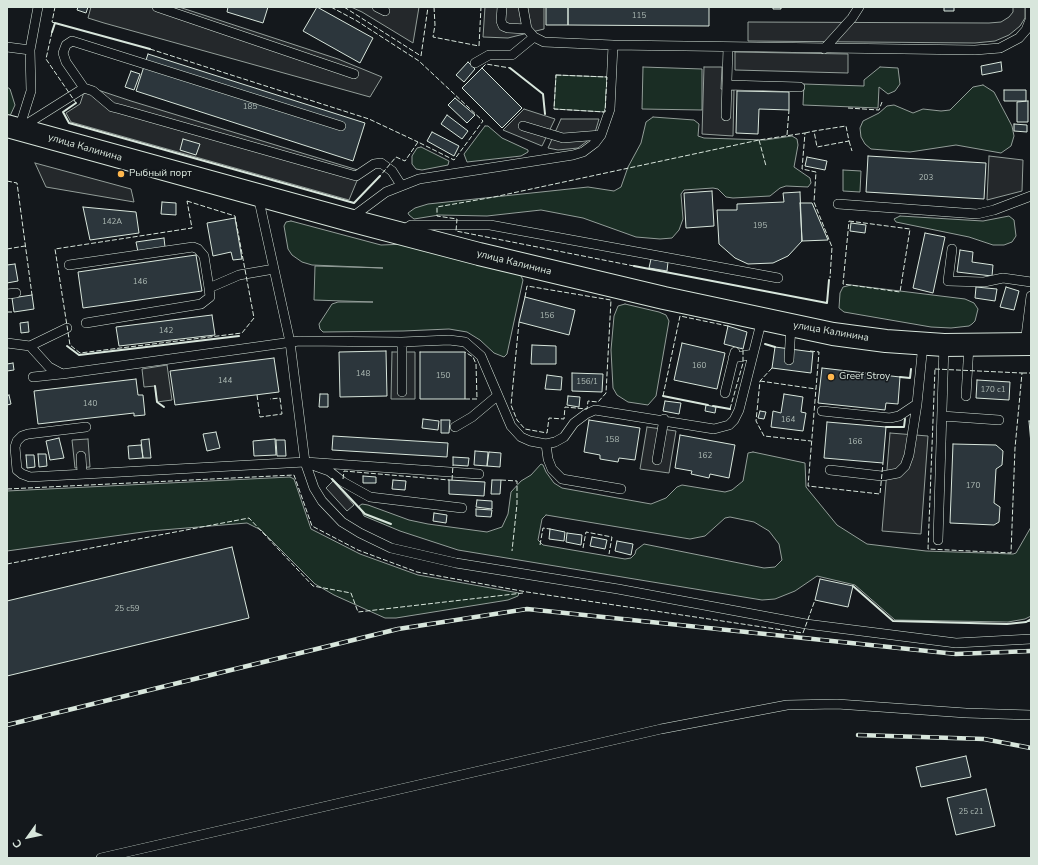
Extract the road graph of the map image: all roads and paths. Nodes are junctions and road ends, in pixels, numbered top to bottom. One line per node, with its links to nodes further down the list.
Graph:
1 (38, 7): 14 (lane)
2 (157, 7): 16 (lane)
3 (502, 7): 8 (lane)
4 (523, 7): 8 (lane)
5 (859, 7): 13 (lane)
6 (1030, 7): 7 (lane)
7 (1030, 20): 13 (lane)
8 (526, 28): 9 (lane)
9 (534, 37): 10 (lane); 15 (lane)
10 (613, 45): 12 (lane); 24 (lane)
11 (7, 47): 14 (lane)
12 (728, 47): 13 (lane); 17 (lane)
13 (824, 49)
14 (30, 50): 23 (lane)
15 (475, 63)
16 (354, 74)
17 (727, 85): 19 (lane); 20 (lane)
18 (84, 88): 21 (lane); 23 (lane); 25 (lane)
19 (800, 88)
20 (726, 116)
21 (341, 126)
22 (524, 126): 24 (lane)
23 (13, 128): 26 (main road, улица Калинина)
24 (601, 135): 25 (lane)
25 (402, 185): 29 (lane)
26 (258, 196): 29 (main road, улица Калинина); 33 (lane)
27 (1031, 196): 28 (lane)
28 (838, 204)
29 (349, 220): 30 (main road, улица Калинина)
30 (402, 234): 34 (lane); 38 (main road, улица Калинина)
31 (952, 249): 35 (lane)
32 (69, 265): 36 (lane)
33 (274, 269): 36 (lane); 42 (lane)
34 (778, 278)
35 (1031, 282)
36 (209, 288): 39 (lane)
37 (1031, 296): 46 (lane)
38 (762, 319): 40 (main road, улица Калинина); 49 (lane)
39 (86, 323)
40 (791, 325): 45 (main road, улица Калинина); 50 (lane)
41 (67, 328): 48 (lane)
42 (290, 342): 43 (lane); 51 (lane); 67 (lane)
43 (402, 342): 53 (lane); 55 (lane)
44 (7, 343): 48 (lane)
45 (934, 344): 47 (main road, улица Калинина); 57 (lane); 59 (lane)
46 (1028, 344): 47 (main road, улица Калинина)
47 (969, 345): 56 (lane)
48 (30, 346): 51 (lane)
49 (753, 354): 54 (lane); 60 (lane)
50 (789, 360)
51 (62, 374): 52 (lane)
52 (33, 377)
53 (402, 392)
54 (725, 393)
55 (497, 396): 62 (lane); 64 (lane)
56 (966, 396)
57 (917, 404): 58 (lane); 68 (lane)
58 (822, 411)
59 (942, 416): 61 (lane); 73 (lane)
60 (664, 419): 64 (lane); 66 (lane)
61 (999, 420)
62 (455, 427)
63 (86, 428): 69 (lane)
64 (546, 444): 71 (lane)
65 (81, 456): 69 (lane)
66 (657, 460)
67 (305, 462): 69 (lane); 70 (lane); 72 (lane); 74 (lane)
68 (830, 470)
69 (82, 473)
70 (479, 474)
71 (621, 489)
72 (462, 508)
73 (938, 540)
74 (1031, 639)
75 (1031, 715): 76 (lane)
76 (101, 858)

